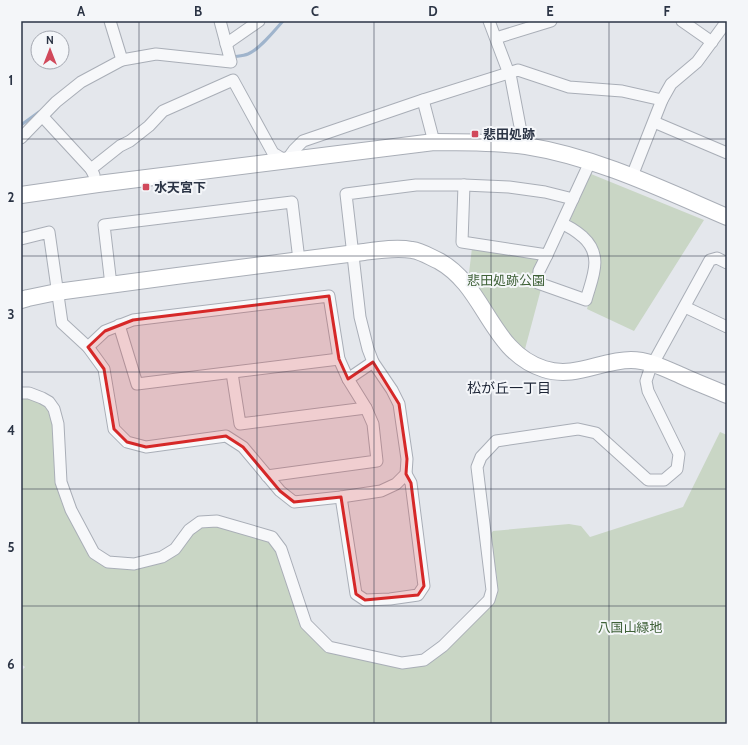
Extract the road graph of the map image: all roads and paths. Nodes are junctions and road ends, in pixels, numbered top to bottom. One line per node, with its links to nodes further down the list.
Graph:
1 (110, 21): 11 (street)
2 (220, 21): 10 (street)
3 (259, 21): 10 (street)
4 (490, 21): 8 (street)
5 (551, 21): 8 (street)
6 (682, 21): 9 (street)
7 (727, 21): 9 (street)
8 (496, 38): 12 (street)
9 (712, 42): 14 (street)
10 (226, 44): 11 (street)
11 (122, 60): 15 (street)
12 (509, 72): 13 (street); 14 (street); 19 (street)
13 (423, 100): 18 (street); 21 (street)
14 (662, 100): 16 (street)
15 (43, 117): 17 (street); 23 (street)
16 (654, 122): 20 (street); 24 (street)
17 (21, 138)
18 (434, 142): 19 (street); 21 (street)
19 (526, 146): 22 (street)
20 (727, 153)
21 (286, 161): 23 (street); 25 (street)
22 (590, 162): 24 (street); 28 (street)
23 (91, 169): 25 (street)
24 (632, 176): 29 (street)
25 (98, 184): 27 (street)
26 (464, 185): 28 (street); 32 (street); 33 (street)
27 (21, 195)
28 (573, 199): 30 (street)
29 (727, 217)
30 (562, 224): 33 (street); 33 (street)
31 (21, 239): 37 (street)
32 (353, 254): 34 (street); 44 (street); 45 (street)
33 (547, 255)
34 (299, 260): 36 (street); 36 (street)
35 (727, 263): 39 (street)
36 (111, 285): 37 (street)
37 (57, 292): 38 (street); 42 (street)
38 (21, 300)
39 (685, 307): 41 (street); 45 (street)
40 (120, 326): 42 (street); 43 (street); 46 (street)
41 (727, 326)
42 (88, 347): 52 (street)
43 (339, 359): 46 (street); 47 (street)
44 (373, 362): 47 (street); 51 (street)
45 (653, 363): 48 (street); 49 (street)
46 (232, 373): 50 (street)
47 (348, 379): 50 (street)
48 (21, 393)
49 (727, 395)
50 (366, 408): 52 (street)
51 (406, 474): 53 (street); 53 (street)
52 (268, 476): 53 (street)
53 (341, 497)

